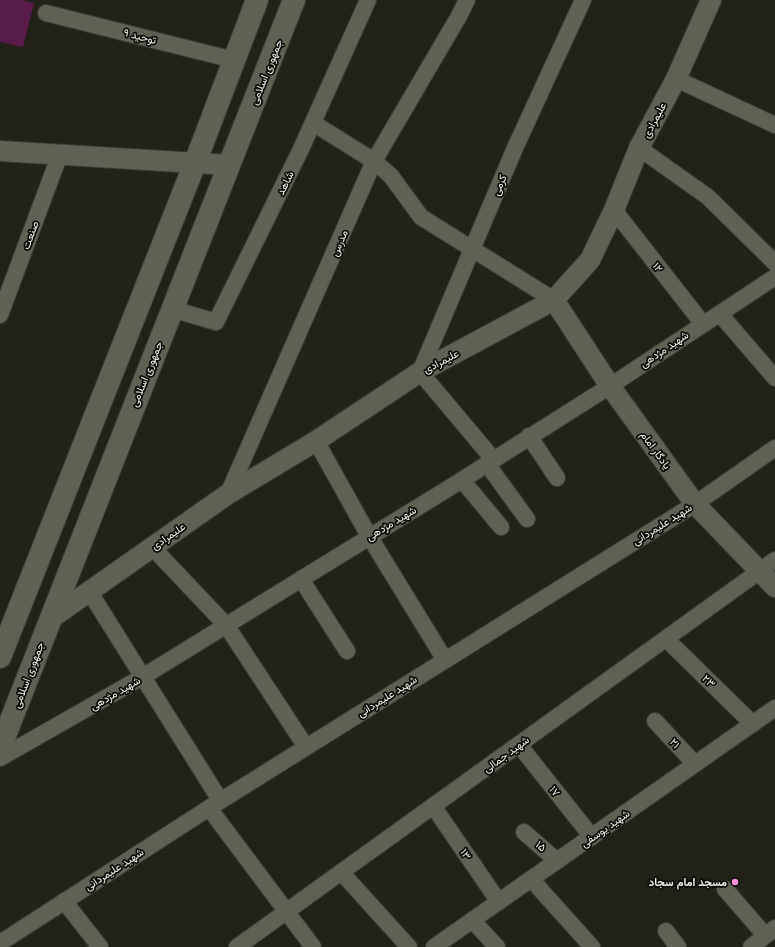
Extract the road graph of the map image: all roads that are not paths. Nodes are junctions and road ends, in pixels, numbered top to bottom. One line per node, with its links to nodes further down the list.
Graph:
1 (257, 0): 8 (main road)
2 (294, 0): 17 (main road, جمهوری اسلامی)
3 (368, 0): 10 (street, شاهد)
4 (467, 0): 15 (street, مدرس)
5 (583, 0): 19 (street, کرمی)
6 (710, 0): 9 (street, علیمرادی)
7 (46, 13): 8 (street, توحید ۹)
8 (234, 60): 16 (main road)
9 (676, 79): 11 (street); 12 (street, علیمرادی)
10 (313, 123): 15 (street); 23 (street, شاهد)
11 (775, 125)
12 (639, 148): 18 (street, علیمرادی); 20 (street)
13 (0, 151): 14 (street)
14 (60, 154): 16 (street); 25 (street, صنعت)
15 (374, 161): 19 (street); 36 (street, مدرس)
16 (195, 163): 17 (street); 50 (main road)
17 (229, 165): 23 (main road, جمهوری اسلامی)
18 (614, 210): 22 (street, علیمرادی); 26 (street, ۱۲)
19 (472, 249): 22 (street); 27 (street, کرمی)
20 (775, 263)
21 (775, 277): 24 (street, شهید مژدهی)
22 (554, 300): 27 (street, علیمرادی); 29 (street, یادگار امام)
23 (172, 309): 46 (main road, جمهوری اسلامی)
24 (720, 314): 26 (street, شهید مژدهی); 28 (street)
25 (0, 315)
26 (703, 324): 29 (street, شهید مژدهی)
27 (420, 372): 31 (street, علیمرادی); 33 (street)
28 (775, 378)
29 (610, 386): 30 (street, شهید مژدهی); 37 (street, یادگار امام)
30 (529, 436): 33 (street, شهید مژدهی); 34 (street)
31 (316, 441): 36 (street, علیمرادی); 40 (street)
32 (775, 448): 37 (street, شهید علیمردانی)
33 (490, 461): 35 (street, شهید مژدهی); 38 (street)
34 (557, 478)
35 (462, 480): 39 (street); 40 (street, شهید مژدهی)
36 (228, 494): 41 (street, علیمرادی)
37 (695, 504): 42 (street, یادگار امام); 51 (street, شهید علیمردانی)
38 (527, 519)
39 (501, 527)
40 (369, 536): 43 (street, شهید مژدهی); 51 (street)
41 (152, 547): 45 (street, علیمرادی); 47 (street)
42 (767, 566): 44 (street, یادگار امام); 48 (street, شهید جمالی)
43 (301, 579): 47 (street, شهید مژدهی); 49 (street)
44 (775, 587)
45 (89, 591): 46 (street, علیمرادی); 52 (street)
46 (50, 619): 58 (main road, جمهوری اسلامی)
47 (226, 625): 52 (street, شهید مژدهی); 57 (street)
48 (666, 639): 55 (street, ۲۳); 56 (street, شهید جمالی)
49 (348, 651)
50 (0, 657)
51 (445, 660): 57 (street, شهید علیمردانی)
52 (144, 676): 59 (street, شهید مژدهی); 61 (street)
53 (775, 708): 55 (street, شهید یوسفی)
54 (655, 721): 60 (street, ۲۱)
55 (753, 724): 60 (street, شهید یوسفی)
56 (519, 745): 62 (street, شهید جمالی); 64 (street, ۱۷)
57 (306, 747): 61 (street, شهید علیمردانی)
58 (0, 748)
59 (0, 758)
60 (695, 764): 64 (street, شهید یوسفی)
61 (214, 804): 69 (street, شهید علیمردانی); 71 (street)
62 (433, 806): 66 (street, شهید جمالی); 70 (street, ۱۳)
63 (524, 832): 65 (street, ۱۵)
64 (592, 837): 65 (street, شهید یوسفی)
65 (557, 861): 67 (street, شهید یوسفی)
66 (341, 872): 71 (street, شهید جمالی); 79 (street)
67 (531, 879): 70 (street, شهید یوسفی); 82 (street)
68 (725, 889): 74 (street)
69 (64, 901): 75 (street, شهید علیمردانی); 76 (street)
70 (499, 902): 72 (street, شهید یوسفی)
71 (287, 911): 77 (street, شهید جمالی); 78 (street)
72 (472, 920): 80 (street, شهید یوسفی); 81 (street)
73 (666, 931): 83 (street)
74 (770, 932): 84 (street)
75 (0, 943)
76 (100, 947)
77 (237, 947)
78 (313, 947)
79 (409, 947)
80 (434, 947)
81 (497, 947)
82 (592, 947)
83 (678, 947)
84 (750, 947)

